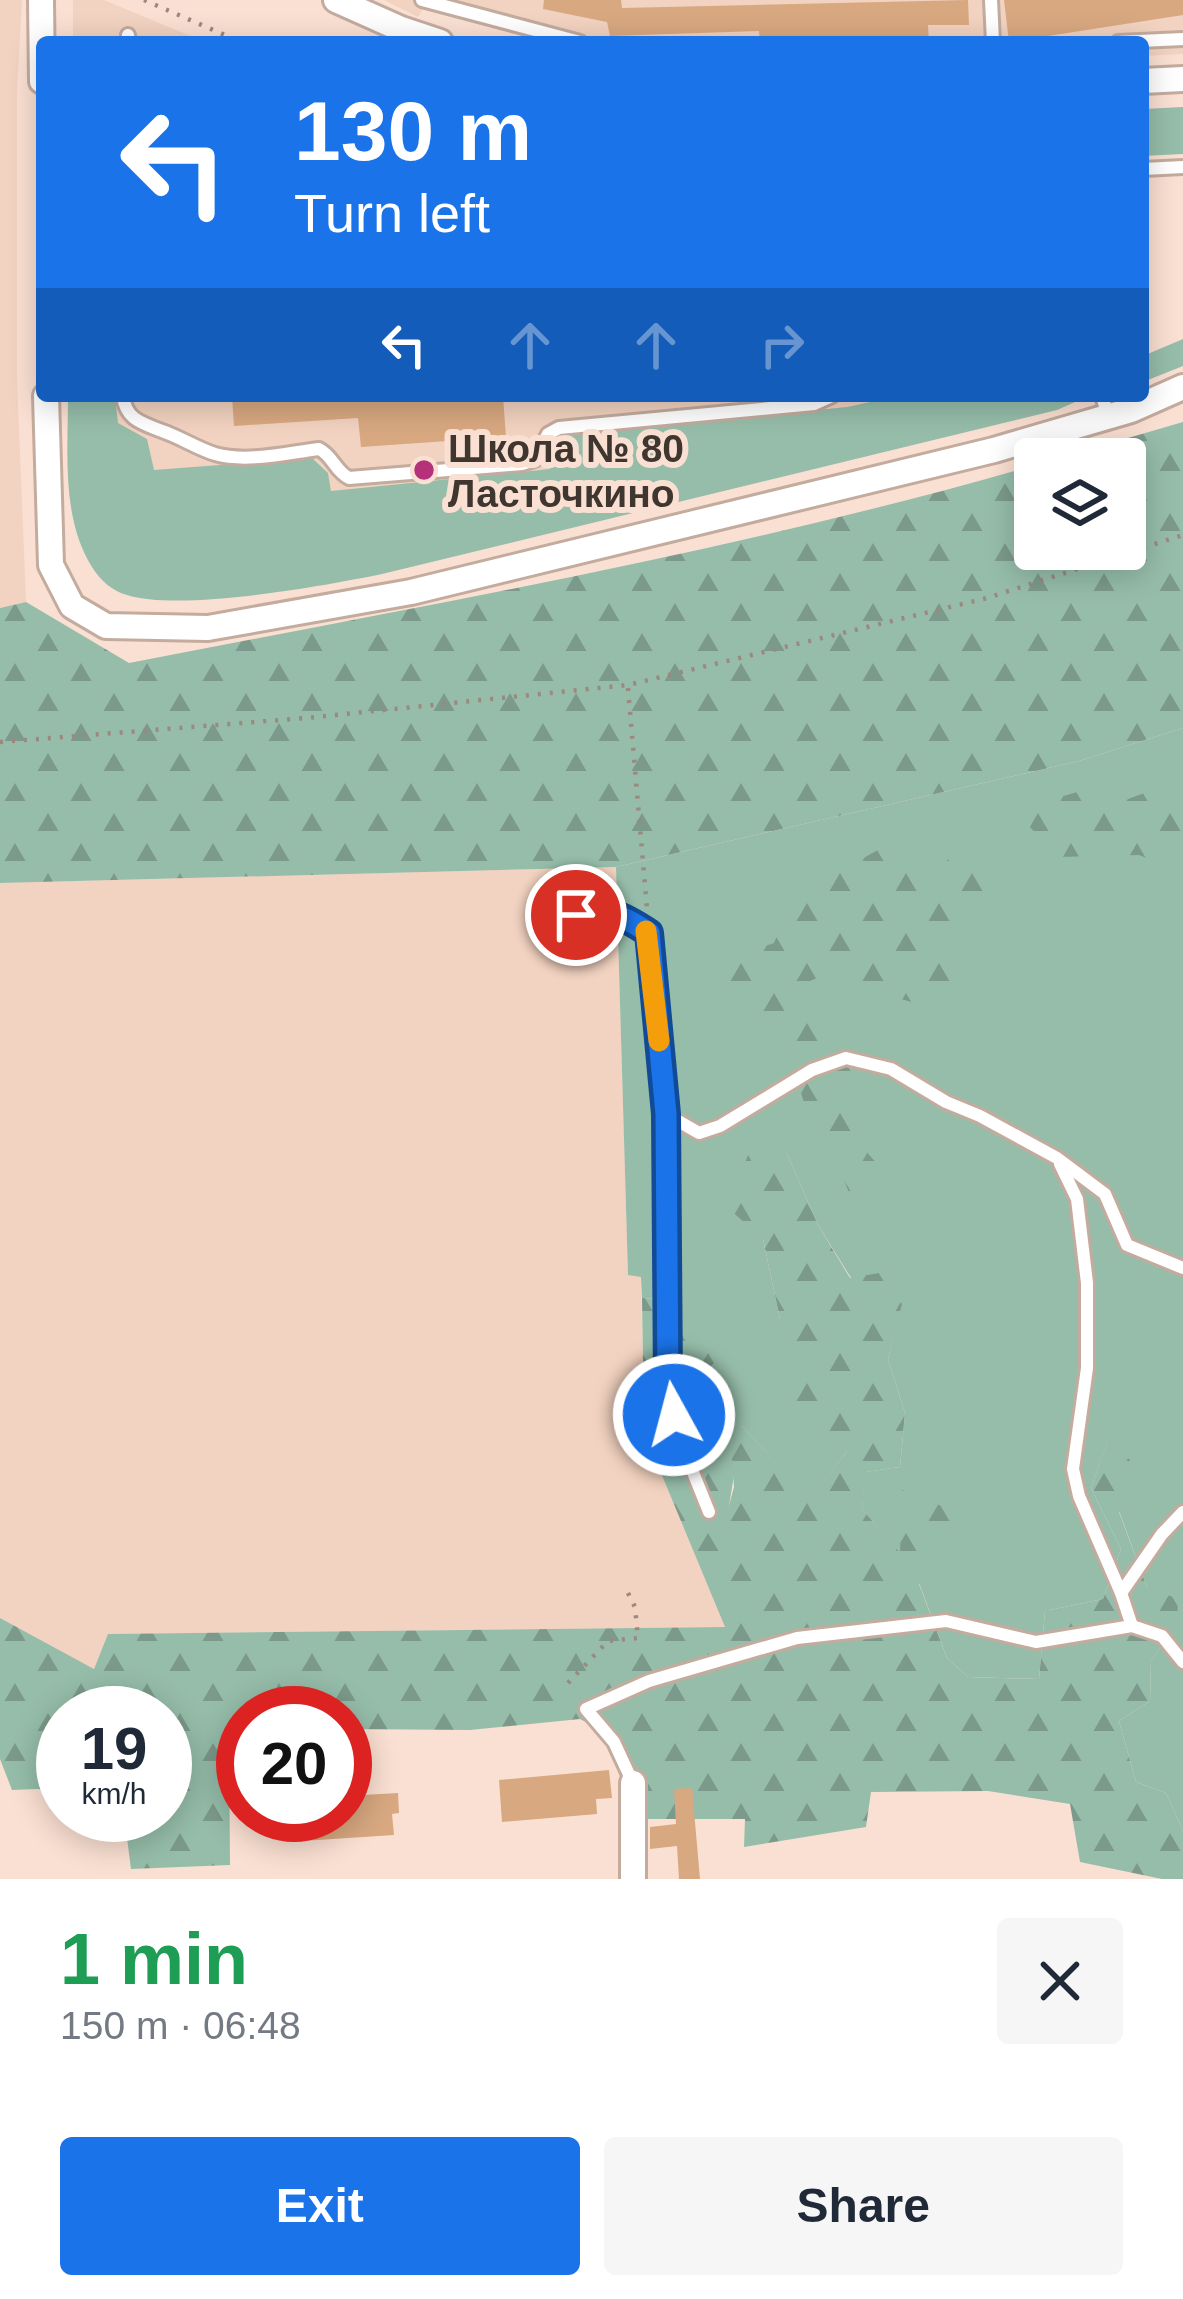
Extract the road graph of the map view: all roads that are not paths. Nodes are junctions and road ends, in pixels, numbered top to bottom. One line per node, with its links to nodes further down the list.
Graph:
1 (41, 0): 5 (street)
2 (336, 0): 6 (street)
3 (422, 0): 7 (lane)
4 (991, 0): 8 (lane)
5 (41, 36)
6 (422, 36)
7 (557, 36)
8 (993, 36)
9 (1183, 39): 10 (lane)
10 (1149, 41)
11 (1183, 79): 12 (street)
12 (1149, 81)
13 (1183, 166): 14 (lane)
14 (1149, 169)
15 (1183, 387): 16 (street)
16 (1149, 395)
17 (46, 402): 20 (street)
18 (125, 402): 19 (lane)
19 (818, 402)
20 (1105, 406)
21 (558, 932): 22 (lane)
22 (666, 1114): 23 (lane); 25 (lane)
23 (1057, 1158): 24 (lane); 27 (lane)
24 (1183, 1268)
25 (709, 1512)
26 (1183, 1513): 27 (lane)
27 (1121, 1593): 28 (lane)
28 (1132, 1626): 29 (lane); 30 (lane)
29 (1183, 1662)
30 (633, 1783): 31 (street)
31 (634, 1879)

